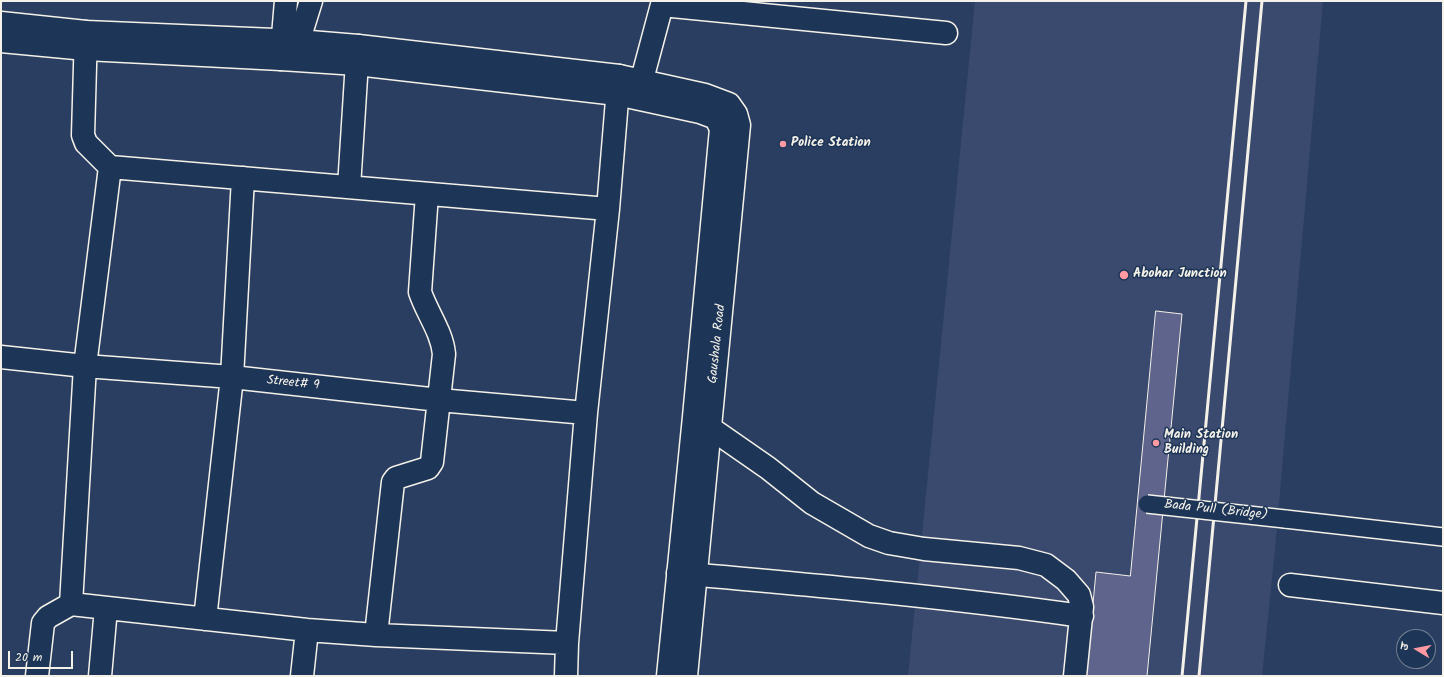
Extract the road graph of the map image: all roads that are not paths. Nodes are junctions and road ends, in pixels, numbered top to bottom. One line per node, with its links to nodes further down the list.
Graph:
1 (286, 1): 8 (street)
2 (311, 1): 8 (street)
3 (662, 3): 5 (street); 10 (street)
4 (1, 24): 7 (street)
5 (946, 33)
6 (1, 41): 7 (street)
7 (86, 41): 8 (street); 11 (street)
8 (289, 50): 9 (street)
9 (358, 55): 10 (street); 13 (street)
10 (629, 87): 15 (street); 21 (street, Gaushala Road)
11 (110, 167): 12 (street); 17 (street)
12 (243, 178): 13 (street); 18 (street)
13 (348, 187): 14 (street)
14 (426, 194): 15 (street); 19 (street)
15 (608, 209): 20 (street)
16 (1, 357): 17 (street, Street# 9)
17 (85, 366): 18 (street, Street# 9); 27 (street)
18 (232, 377): 19 (street, Street# 9); 30 (street)
19 (439, 400): 20 (street, Street# 9); 32 (street)
20 (586, 413): 33 (street)
21 (702, 423): 24 (street, Gaushala Road); 29 (street)
22 (1147, 504): 23 (street, Bada Pull (Bridge), bridge)
23 (1443, 537)
24 (687, 573): 29 (street); 38 (street, Gaushala Road); 39 (street, Gaushala Road)
25 (1290, 585): 26 (street)
26 (1443, 603)
27 (71, 604): 28 (street); 34 (street)
28 (106, 608): 30 (street); 35 (street)
29 (1082, 616): 40 (street)
30 (205, 619): 31 (street)
31 (307, 630): 32 (street); 36 (street)
32 (376, 635): 33 (street)
33 (567, 643): 37 (street)
34 (37, 676)
35 (100, 676)
36 (302, 676)
37 (566, 676)
38 (668, 676)
39 (686, 676)
40 (1075, 676)

